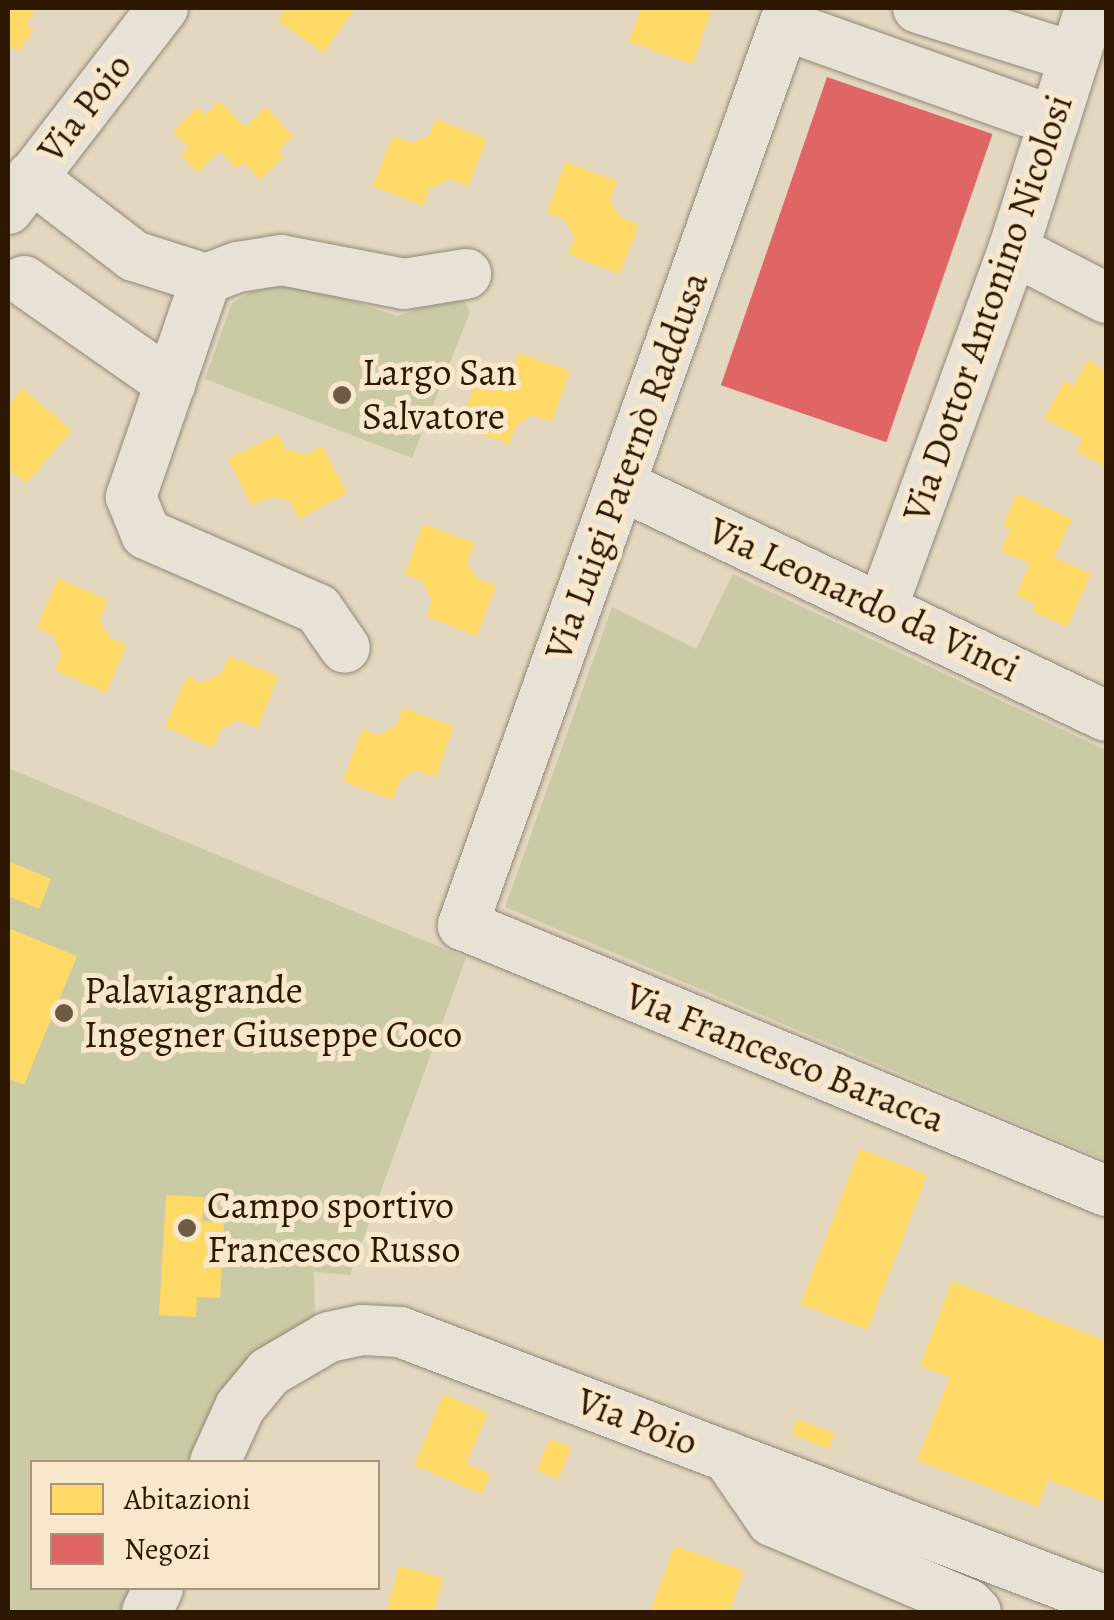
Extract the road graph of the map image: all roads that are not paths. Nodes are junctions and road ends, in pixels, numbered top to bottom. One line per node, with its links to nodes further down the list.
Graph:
1 (163, 8): 7 (street, Via Poio)
2 (918, 8): 5 (street)
3 (1090, 8): 5 (street, Via Dottor Antonino Nicolosi)
4 (787, 16): 6 (street); 14 (street, Via Luigi Paternò Raddusa)
5 (1074, 58): 6 (street, Via Dottor Antonino Nicolosi)
6 (1054, 121): 8 (street, Via Dottor Antonino Nicolosi)
7 (19, 193): 10 (street)
8 (1013, 250): 12 (street); 15 (street, Via Dottor Antonino Nicolosi)
9 (466, 274): 10 (street)
10 (206, 279): 13 (street)
11 (24, 280): 13 (street)
12 (1106, 298)
13 (171, 384): 16 (street)
14 (621, 485): 15 (street, Via Leonardo da Vinci); 18 (street, Via Luigi Paternò Raddusa)
15 (882, 608): 17 (street, Via Leonardo da Vinci)
16 (344, 648)
17 (1106, 716)
18 (463, 925): 19 (street, Via Francesco Baracca)
19 (1106, 1191)
20 (726, 1456): 21 (street, Via Poio); 22 (street, Via Poio); 23 (street)
21 (216, 1460)
22 (1106, 1601)
23 (976, 1612)

